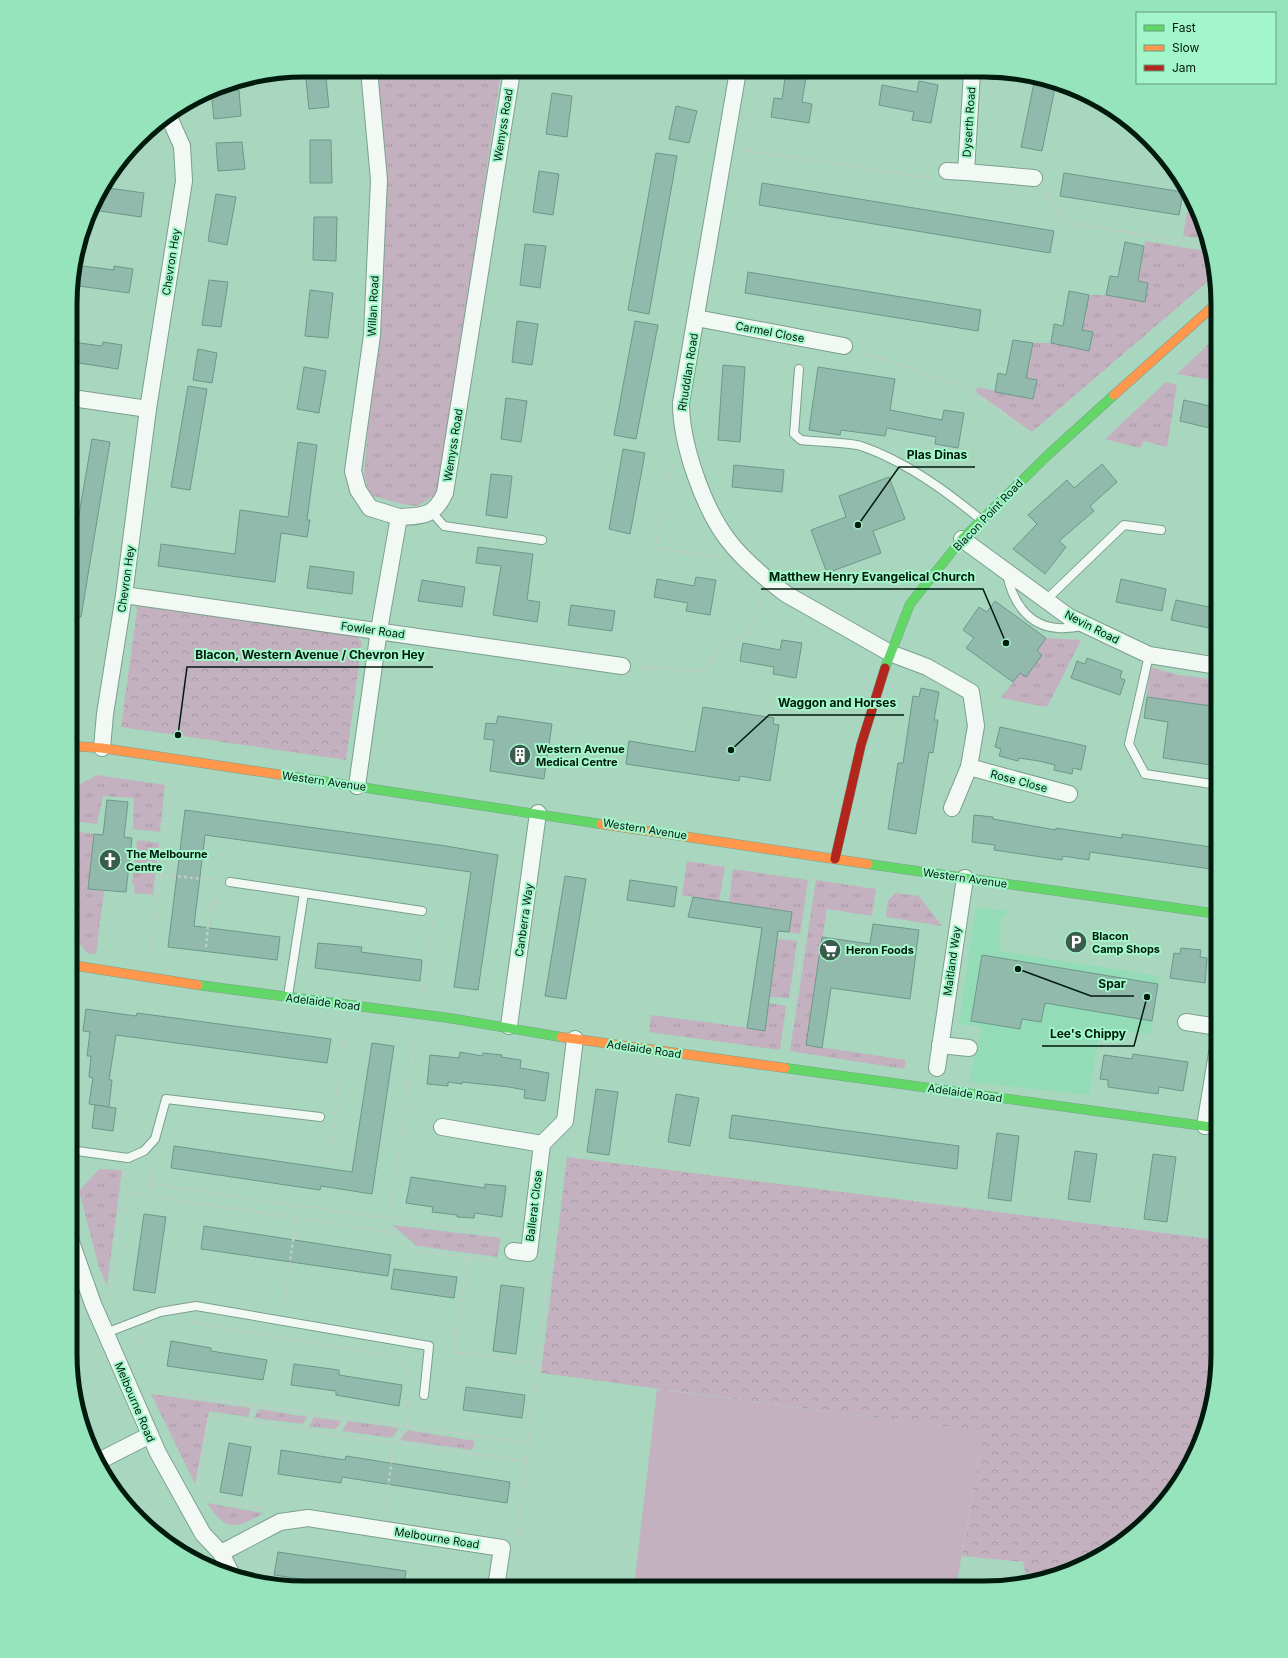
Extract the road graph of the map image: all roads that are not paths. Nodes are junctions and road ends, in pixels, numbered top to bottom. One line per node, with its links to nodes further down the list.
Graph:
1 (370, 77): 16 (street, Willan Road)
2 (511, 77): 15 (street, Wemyss Road)
3 (737, 77): 10 (street, Rhuddlan Road)
4 (972, 77): 7 (street, Dyserth Road)
5 (171, 121): 14 (street, Chevron Hey)
6 (946, 171): 7 (street, Dyserth Road)
7 (966, 172): 8 (street, Dyserth Road)
8 (1034, 178)
9 (1211, 308): 17 (street, Blacon Point Road)
10 (696, 318): 11 (street, Carmel Close); 26 (street, Rhuddlan Road)
11 (844, 346)
12 (799, 369): 17 (lane)
13 (77, 399): 14 (street)
14 (148, 409): 22 (street, Chevron Hey)
15 (431, 511): 16 (street); 20 (lane)
16 (399, 517): 25 (street)
17 (981, 520): 19 (street, Blacon Point Road)
18 (1161, 530): 23 (lane)
19 (962, 539): 21 (street, Nevin Road); 26 (street, Blacon Point Road)
20 (542, 540)
21 (1006, 571): 23 (street, Nevin Road); 24 (lane)
22 (124, 595): 25 (street, Fowler Road); 31 (street, Chevron Hey)
23 (1046, 600): 24 (street, Nevin Road)
24 (1088, 626): 27 (street, Nevin Road)
25 (379, 630): 29 (street, Fowler Road); 34 (street)
26 (890, 652): 32 (street); 38 (street, Blacon Point Road)
27 (1149, 655): 28 (street, Nevin Road); 33 (lane)
28 (1211, 665)
29 (622, 666)
30 (77, 746): 31 (street, Western Avenue)
31 (102, 748): 34 (street, Western Avenue)
32 (969, 767): 35 (street, Rose Close); 36 (street)
33 (1211, 784)
34 (357, 786): 37 (street, Western Avenue)
35 (1069, 794)
36 (952, 808)
37 (538, 813): 38 (street, Western Avenue); 47 (street, Canberra Way)
38 (835, 859): 39 (street, Western Avenue)
39 (965, 878): 43 (street, Western Avenue); 50 (street, Maitland Way)
40 (230, 882): 41 (lane)
41 (304, 893): 42 (lane); 45 (lane)
42 (422, 911)
43 (1211, 913)
44 (77, 966): 45 (street, Adelaide Road)
45 (288, 997): 47 (street, Adelaide Road)
46 (1186, 1022): 48 (street)
47 (509, 1026): 49 (street, Adelaide Road)
48 (1211, 1026)
49 (575, 1039): 55 (street, Adelaide Road); 56 (street)
50 (940, 1044): 51 (street); 52 (street, Maitland Way)
51 (969, 1048)
52 (937, 1068)
53 (320, 1116): 57 (lane)
54 (442, 1127): 56 (street)
55 (1211, 1127)
56 (542, 1144): 58 (street, Ballerat Close)
57 (77, 1151)
58 (507, 1256)
59 (77, 1259): 60 (street, Melbourne Road)
60 (106, 1333): 61 (lane); 62 (street, Melbourne Road)
61 (424, 1395)
62 (150, 1435): 63 (street); 64 (street, Melbourne Road)
63 (102, 1459)
64 (222, 1553): 65 (street, Melbourne Road); 66 (street, Melbourne Road)
65 (229, 1568)
66 (497, 1581)

